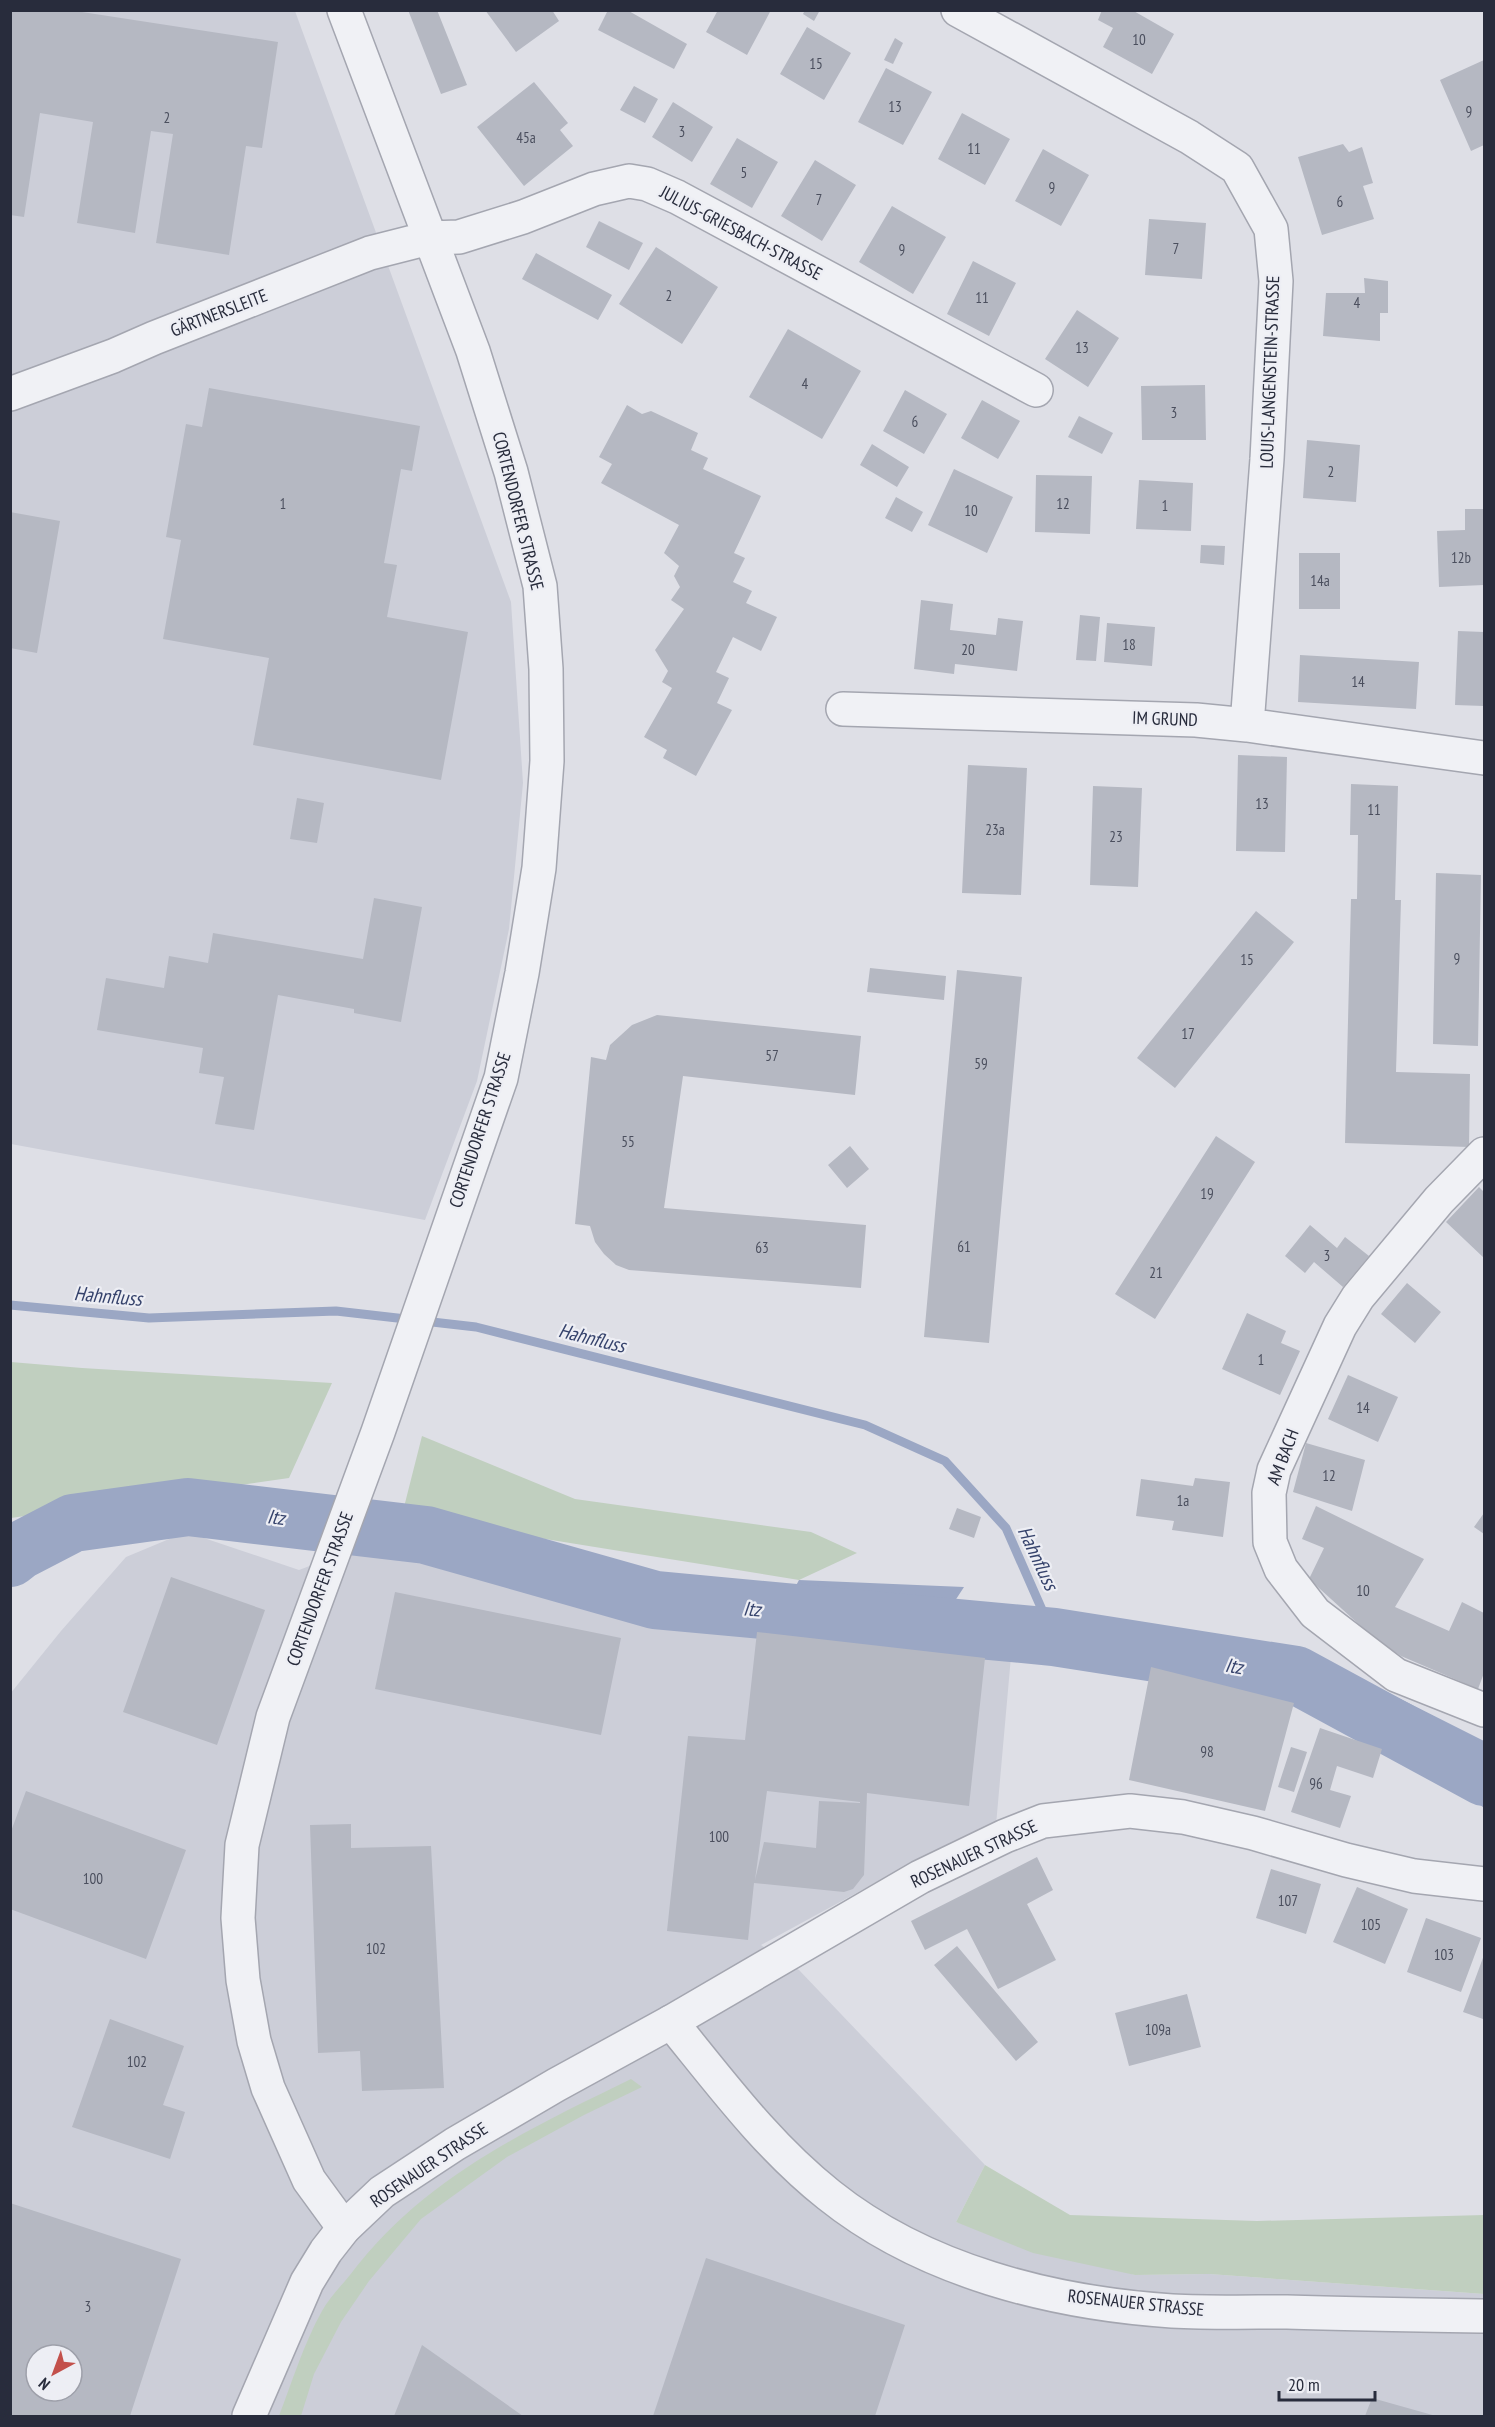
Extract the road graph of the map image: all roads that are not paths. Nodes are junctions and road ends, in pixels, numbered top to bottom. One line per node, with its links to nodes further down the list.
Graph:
1 (344, 10): 3 (street, CORTENDORFER STRASSE)
2 (958, 10): 7 (street, LOUIS-LANGENSTEIN-STRASSE)
3 (429, 238): 4 (street, JULIUS-GRIESBACH-STRASSE); 5 (street, GÄRTNERSLEITE); 13 (street, CORTENDORFER STRASSE)
4 (1036, 390)
5 (10, 394)
6 (843, 709): 7 (street, IM GRUND)
7 (1247, 725): 8 (street, IM GRUND)
8 (1485, 758)
9 (1485, 1154): 10 (street, AM BACH)
10 (1485, 1710)
11 (1485, 1884): 12 (street, ROSENAUER STRASSE)
12 (671, 2022): 13 (street, ROSENAUER STRASSE); 14 (street, ROSENAUER STRASSE)
13 (344, 2228): 15 (street, ROSENAUER STRASSE)
14 (1485, 2316)
15 (249, 2416)

